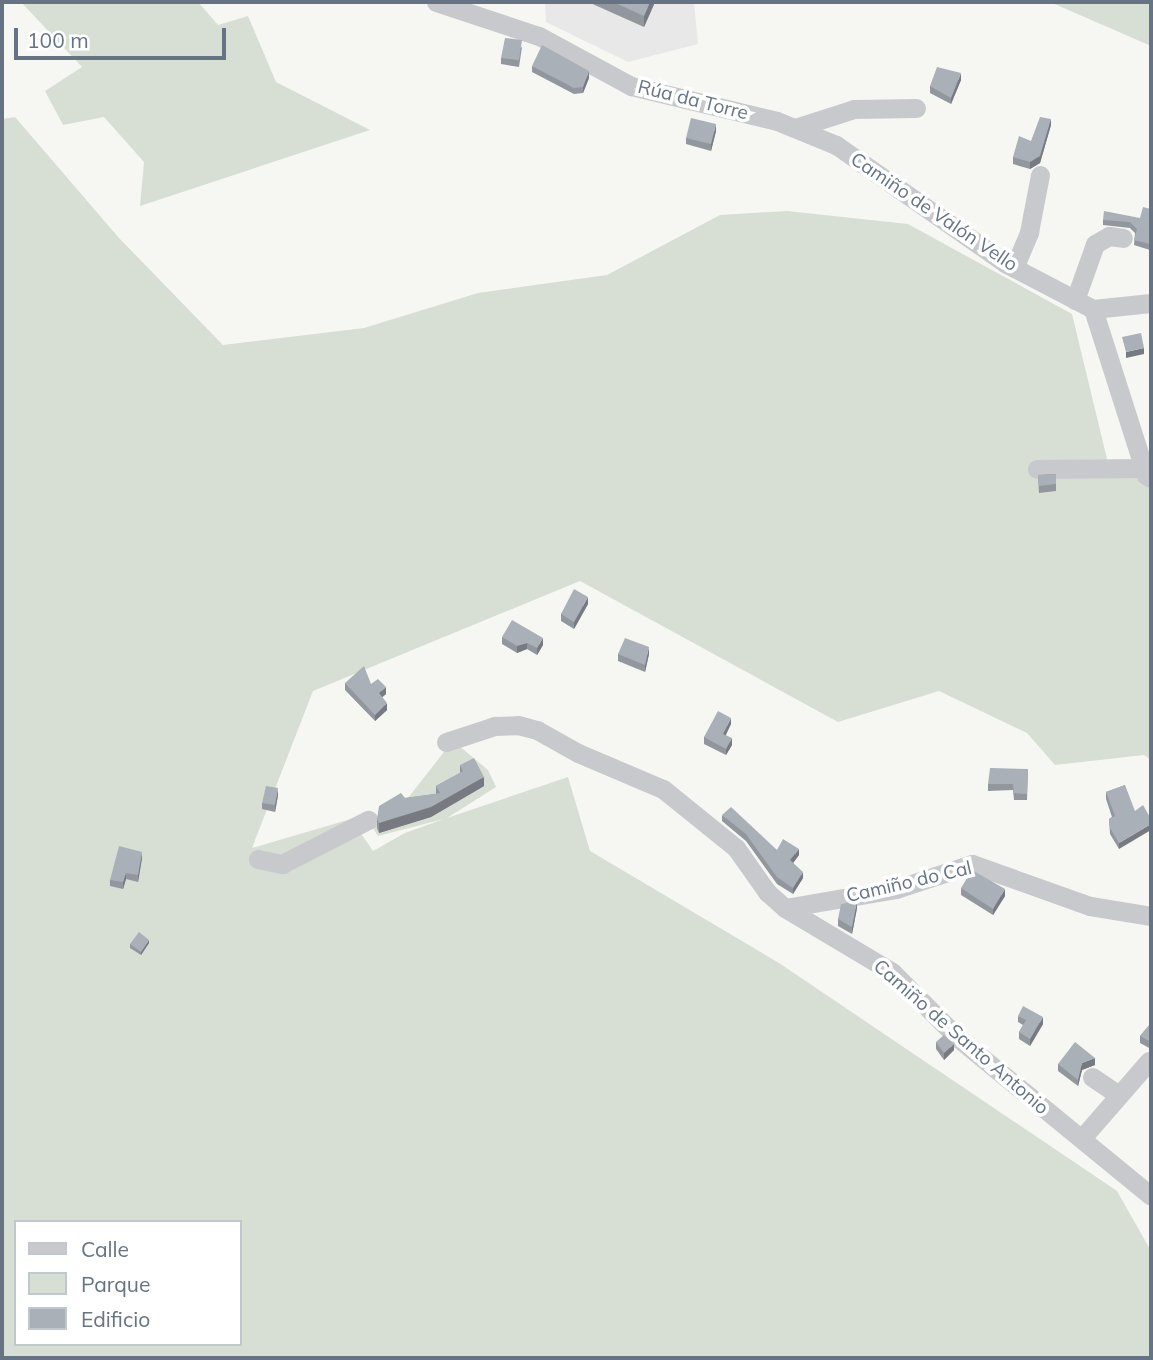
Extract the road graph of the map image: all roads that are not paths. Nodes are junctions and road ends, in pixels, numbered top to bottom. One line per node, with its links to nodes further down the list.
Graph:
1 (436, 2): 3 (street, Rúa da Torre)
2 (916, 108): 3 (street)
3 (796, 128): 4 (street, Rúa da Torre)
4 (836, 145): 7 (street, Camiño de Valón Vello)
5 (1040, 175): 7 (street)
6 (1122, 238): 8 (street)
7 (1014, 268): 8 (street, Camiño de Valón Vello)
8 (1075, 300): 10 (street, Camiño de Valón Vello)
9 (1151, 303): 10 (street)
10 (1093, 309): 12 (street)
11 (1037, 469): 12 (street)
12 (1148, 473)
13 (446, 742): 16 (street, Camiño de Santo Antonio)
14 (368, 820): 15 (street)
15 (258, 859)
16 (785, 908): 17 (street, Camiño do Cal); 21 (street, Camiño de Santo Antonio)
17 (1151, 916)
18 (1149, 1061): 20 (street)
19 (1092, 1077): 20 (street)
20 (1119, 1095): 21 (street)
21 (1082, 1138): 22 (street, Camiño de Santo Antonio)
22 (1151, 1196)

